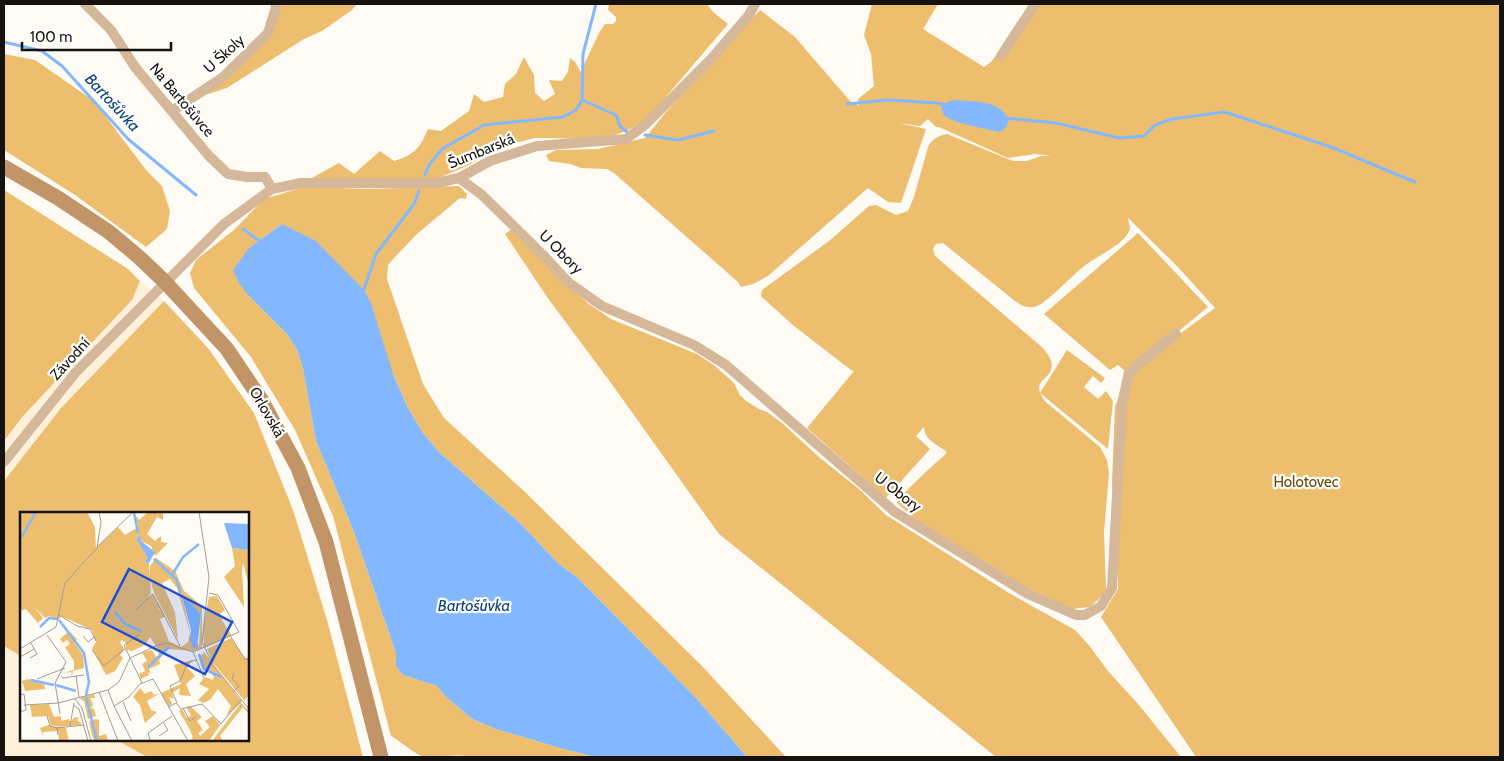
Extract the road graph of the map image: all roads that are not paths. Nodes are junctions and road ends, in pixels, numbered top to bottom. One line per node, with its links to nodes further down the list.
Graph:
1 (85, 4): 6 (street, Na Bartošůvce)
2 (277, 4): 6 (street, U Školy)
3 (755, 4): 8 (street, Šumbarská)
4 (1035, 4): 5 (street)
5 (1001, 56)
6 (172, 111): 9 (street, Na Bartošůvce)
7 (4, 167): 10 (street, Orlovská)
8 (458, 178): 9 (street, Šumbarská); 11 (street, U Obory)
9 (272, 188): 10 (street, Šumbarská)
10 (165, 282): 12 (street, Závodní); 13 (street, Orlovská)
11 (1176, 334)
12 (4, 462)
13 (381, 757)

